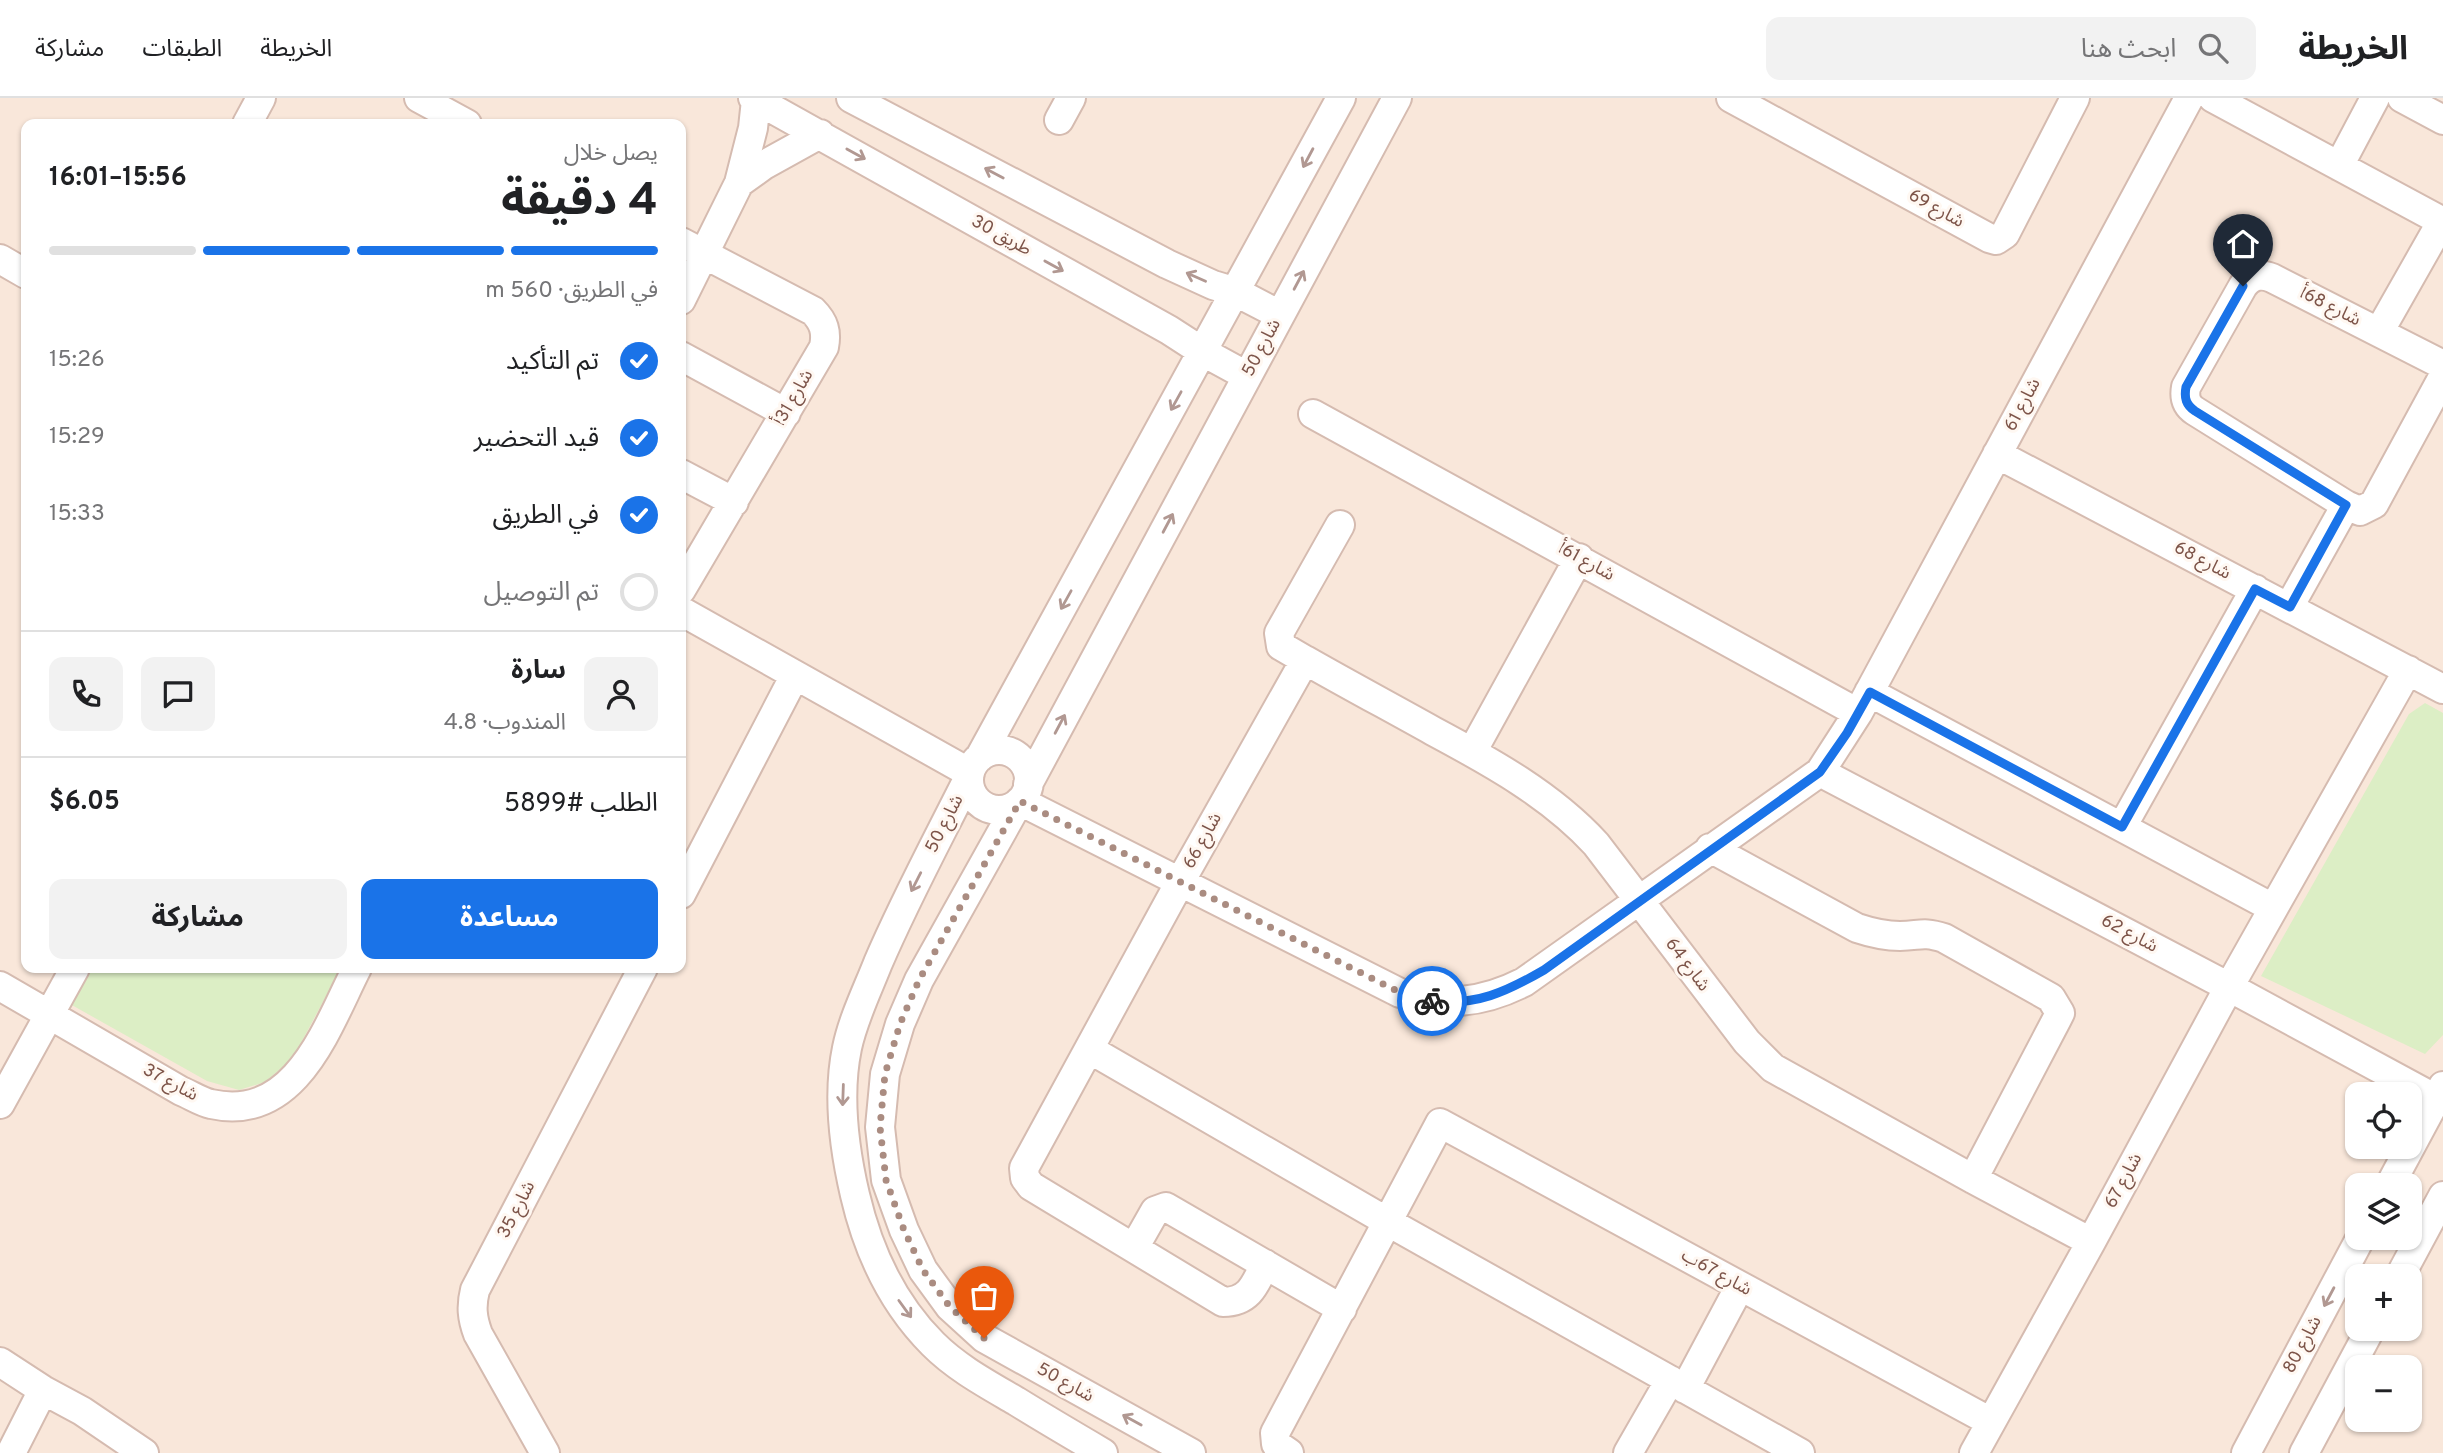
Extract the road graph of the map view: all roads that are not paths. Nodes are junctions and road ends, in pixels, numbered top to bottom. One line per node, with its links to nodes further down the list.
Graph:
1 (261, 98): 14 (street)
2 (419, 98): 15 (street)
3 (851, 98): 25 (street, one-way to 3)
4 (1341, 98): 25 (street, شارع 50, one-way to 25)
5 (1397, 98): 26 (street, شارع 50, one-way to 5)
6 (1731, 98): 13 (street, شارع 69)
7 (2075, 98): 13 (street, شارع 69)
8 (2189, 98): 35 (street, شارع 61)
9 (2213, 98): 18 (street)
10 (2375, 98): 18 (street)
11 (2402, 98): 16 (street)
12 (755, 99): 17 (street, طريق 30); 19 (street)
13 (1773, 108)
14 (250, 119)
15 (458, 119)
16 (2443, 120)
17 (820, 134): 19 (street); 28 (street, طريق 30, one-way to 28)
18 (2339, 166): 20 (street)
19 (739, 183): 21 (street)
20 (2442, 222): 27 (street)
21 (692, 248): 24 (street); 33 (street, شارع 31أ)
22 (0, 259): 23 (street)
23 (21, 271)
24 (686, 276)
25 (1236, 292): 26 (street); 28 (street, شارع 50)
26 (1280, 315): 31 (street, شارع 50)
27 (2379, 332): 30 (street, شارع 68أ); 38 (street, شارع 68أ)
28 (1203, 352): 31 (street, طريق 30); 51 (street, شارع 50, one-way to 51)
29 (686, 359): 33 (street)
30 (2443, 365)
31 (1247, 376): 53 (street, شارع 50, one-way to 31)
32 (2443, 377): 38 (street)
33 (786, 413): 37 (street, شارع 31أ)
34 (1312, 414): 40 (street, شارع 61أ)
35 (1997, 454): 42 (street, شارع 68); 49 (street, شارع 61)
36 (686, 477): 37 (street)
37 (734, 502): 41 (street, شارع 31أ)
38 (2346, 505): 43 (street)
39 (1340, 525): 45 (street)
40 (1580, 558): 49 (street, شارع 61أ); 50 (street)
41 (686, 582)
42 (2255, 589): 43 (street, شارع 68); 54 (street)
43 (2290, 607): 46 (street, شارع 68)
44 (686, 614): 47 (street)
45 (1305, 660): 50 (street, شارع 64); 56 (street, شارع 66)
46 (2408, 670): 48 (street, شارع 68); 59 (street, شارع 67)
47 (795, 675): 51 (street); 57 (street)
48 (2443, 689)
49 (1864, 702): 52 (street, شارع 61); 54 (street)
50 (1472, 752): 58 (street, شارع 64)
51 (973, 769): 53 (street); 53 (street); 88 (street, شارع 50, one-way to 88)
52 (1820, 772): 55 (street); 64 (street, شارع 62)
53 (1022, 796): 56 (street); 89 (street, شارع 50, one-way to 53)
54 (2122, 827): 59 (street)
55 (1710, 848): 58 (street); 70 (street)
56 (1180, 882): 58 (street); 66 (street, شارع 66)
57 (686, 884)
58 (1639, 901): 70 (street, شارع 64)
59 (2273, 908): 64 (street, شارع 67)
60 (72, 973): 65 (street)
61 (353, 973): 65 (street, شارع 37)
62 (640, 973): 87 (street, شارع 35)
63 (0, 986): 65 (street, شارع 37)
64 (2229, 987): 67 (street, شارع 62); 73 (street, شارع 67)
65 (48, 1015): 68 (street)
66 (1089, 1049): 72 (street); 74 (street, شارع 66)
67 (2439, 1093): 69 (street)
68 (0, 1104)
69 (2396, 1173)
70 (1973, 1179): 73 (street, شارع 64)
71 (2443, 1196): 77 (street)
72 (1388, 1222): 78 (street, شارع 67ب); 79 (street); 82 (street)
73 (2091, 1242): 84 (street, شارع 67)
74 (1133, 1248): 76 (street); 76 (street)
75 (2354, 1250): 94 (street, شارع 80, one-way to 94)
76 (1265, 1264): 79 (street)
77 (2406, 1264)
78 (1740, 1286): 82 (street); 84 (street, شارع 67ب)
79 (1342, 1308): 90 (street)
80 (2364, 1341): 95 (street)
81 (0, 1362): 83 (street)
82 (1678, 1384): 91 (street); 92 (street)
83 (43, 1390): 85 (street); 86 (street)
84 (1991, 1422): 93 (street, شارع 67)
85 (11, 1453)
86 (144, 1453)
87 (545, 1453)
88 (1103, 1453)
89 (1191, 1453)
90 (1289, 1453)
91 (1628, 1453)
92 (1800, 1453)
93 (1974, 1453)
94 (2246, 1453)
95 (2304, 1453)

